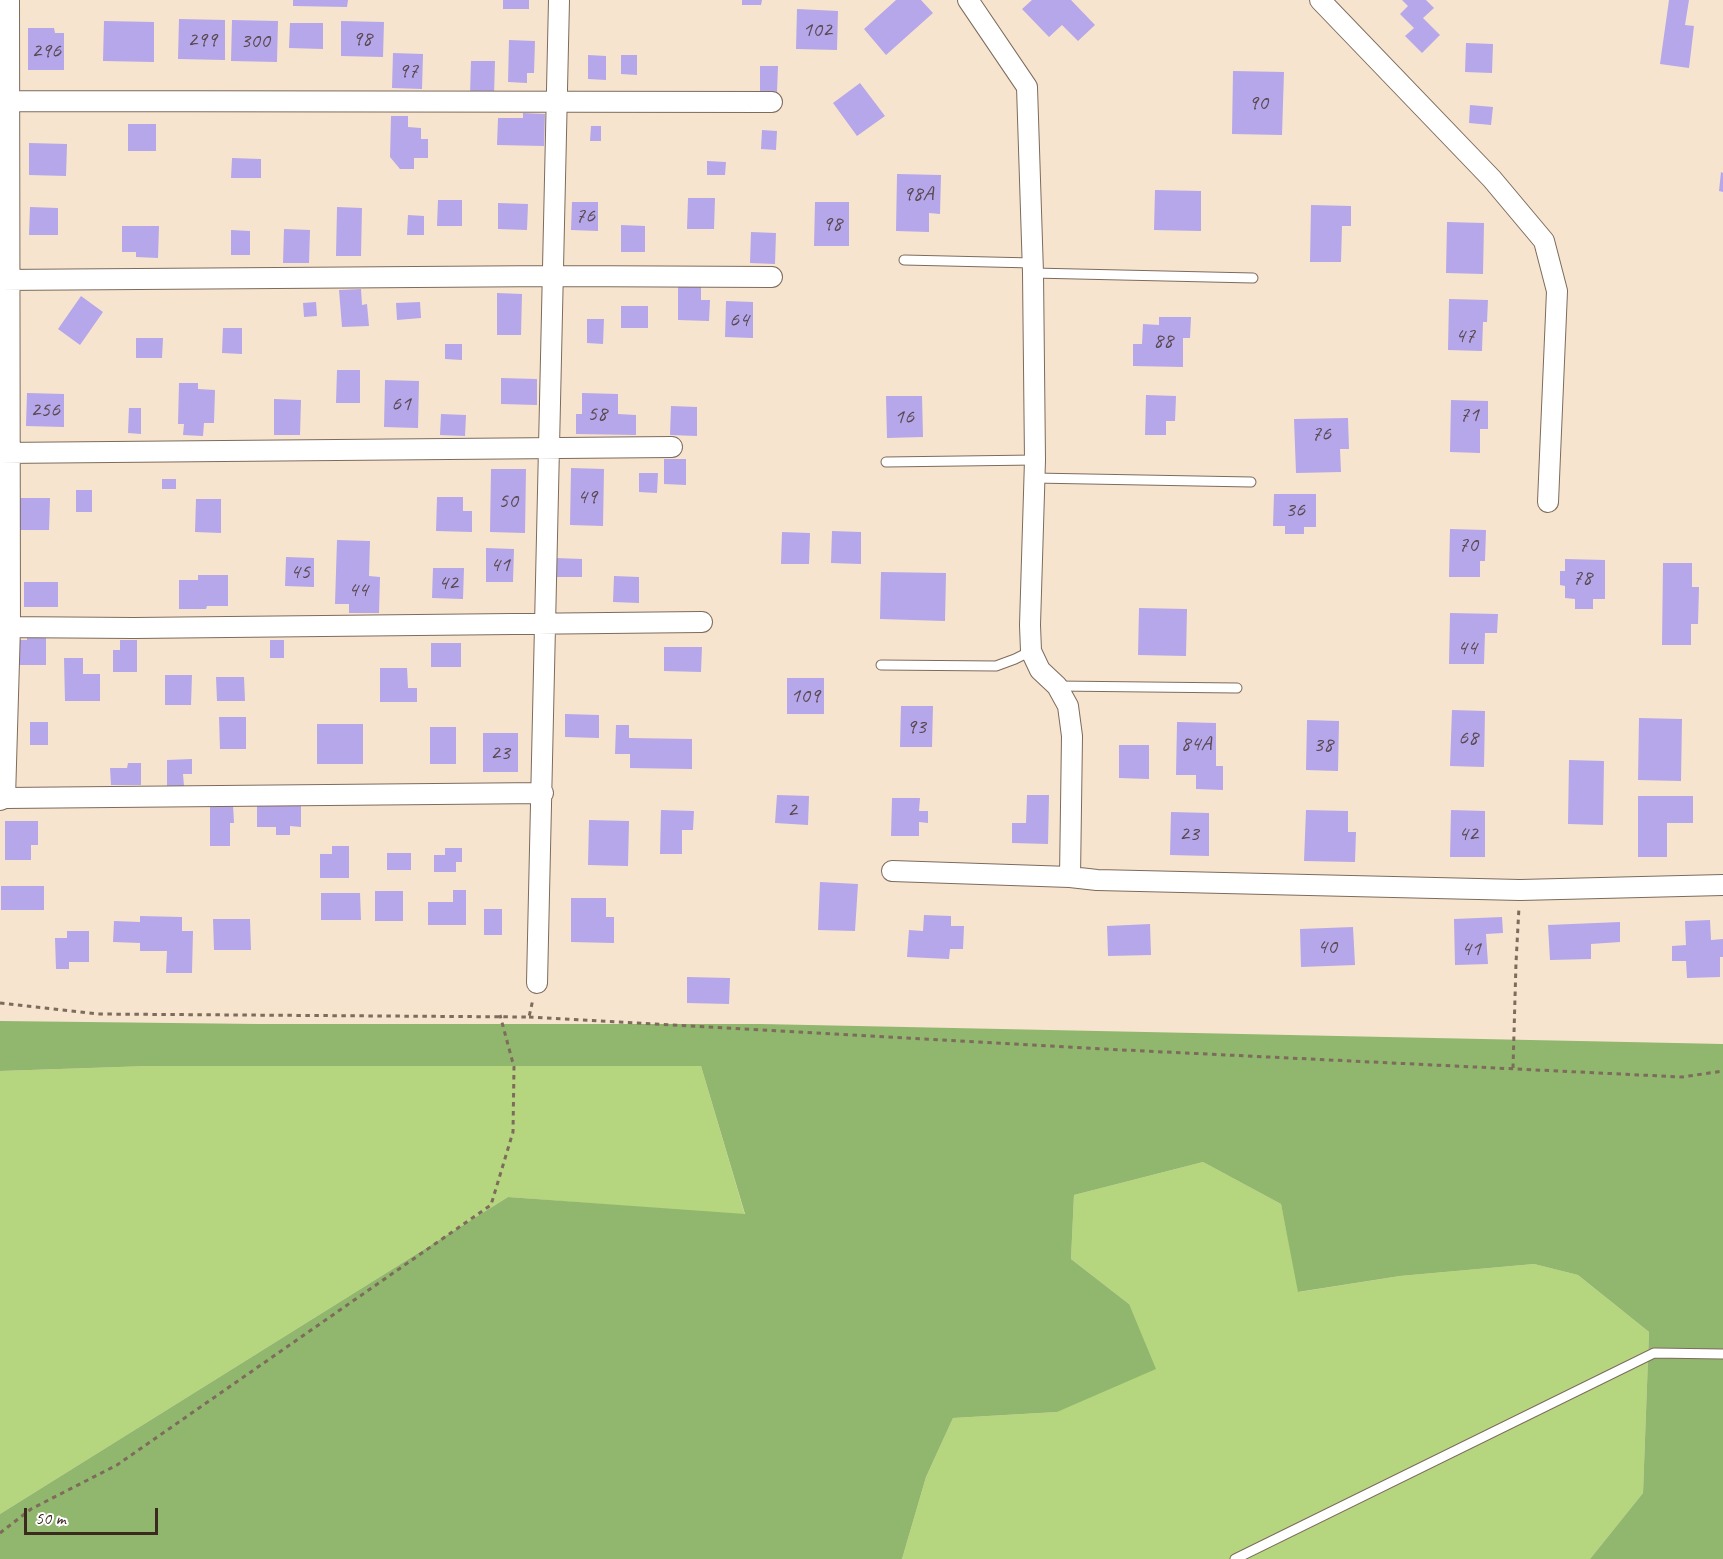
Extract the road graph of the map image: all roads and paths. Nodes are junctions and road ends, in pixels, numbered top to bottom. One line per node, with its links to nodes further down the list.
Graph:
1 (9, 0): 5 (street)
2 (559, 0): 6 (street)
3 (968, 0): 9 (street)
4 (1320, 0): 20 (street)
5 (5, 101): 6 (street); 13 (street)
6 (557, 102): 7 (street); 10 (street)
7 (772, 102)
8 (904, 260): 9 (lane)
9 (1033, 268): 12 (lane); 18 (street)
10 (554, 276): 11 (street); 13 (street); 15 (street)
11 (772, 277)
12 (1253, 278)
13 (4, 280): 16 (street)
14 (672, 447): 15 (street)
15 (550, 448): 16 (street); 22 (street)
16 (5, 453): 23 (street)
17 (886, 462): 18 (lane)
18 (1035, 469): 19 (lane); 24 (street)
19 (1251, 482)
20 (1548, 502)
21 (702, 622): 22 (street)
22 (544, 623): 23 (street); 28 (street)
23 (5, 627): 29 (street)
24 (1030, 651): 25 (lane); 26 (street)
25 (881, 665)
26 (1057, 686): 27 (lane); 31 (street)
27 (1237, 688)
28 (543, 793): 29 (street); 34 (street)
29 (3, 799)
30 (892, 871): 31 (street)
31 (1070, 877): 33 (street)
32 (1723, 885): 33 (street)
33 (1520, 890): 38 (path)
34 (537, 982): 37 (path)
35 (0, 1003): 36 (path)
36 (500, 1015): 37 (path); 41 (path)
37 (529, 1017): 38 (path)
38 (1514, 1069): 39 (path)
39 (1723, 1071)
40 (1723, 1354): 42 (lane)
41 (0, 1533)
42 (1235, 1559)

